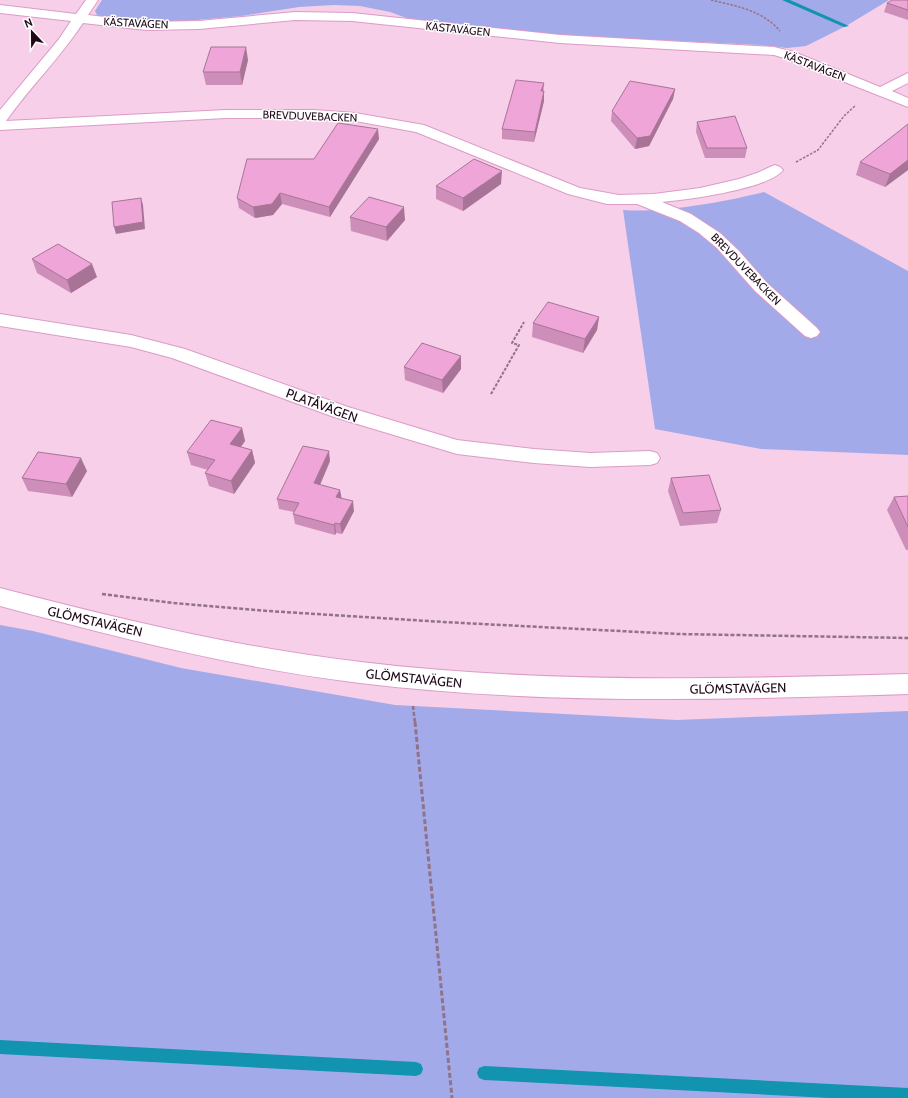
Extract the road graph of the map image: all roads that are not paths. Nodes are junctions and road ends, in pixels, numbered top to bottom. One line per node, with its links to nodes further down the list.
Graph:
1 (92, 0): 3 (street)
2 (0, 10): 3 (street, KÄSTAVÄGEN)
3 (79, 19): 5 (street, KÄSTAVÄGEN); 7 (street)
4 (908, 78): 5 (street)
5 (880, 92): 6 (street, KÄSTAVÄGEN)
6 (908, 103)
7 (0, 120)
8 (0, 126): 10 (street, BREVDUVEBACKEN)
9 (775, 170): 10 (street, BREVDUVEBACKEN)
10 (630, 199): 12 (street, BREVDUVEBACKEN)
11 (0, 320): 13 (street, PLATÅVÄGEN)
12 (811, 332)
13 (650, 458)
14 (0, 597): 17 (street, GLÖMSTAVÄGEN)
15 (908, 676): 17 (street, GLÖMSTAVÄGEN)
16 (908, 684): 17 (street, GLÖMSTAVÄGEN)
17 (836, 686)

